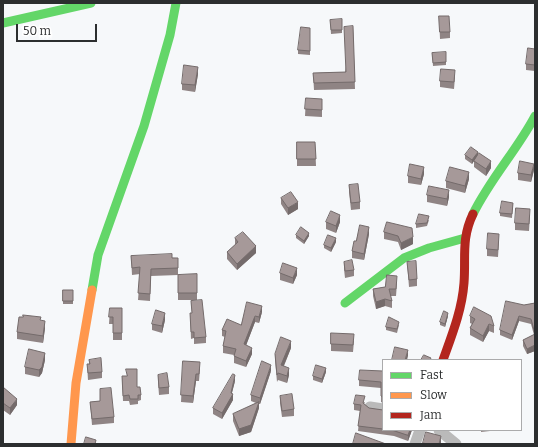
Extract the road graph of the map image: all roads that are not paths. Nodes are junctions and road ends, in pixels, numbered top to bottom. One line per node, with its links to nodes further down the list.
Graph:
1 (91, 3): 3 (street)
2 (176, 3): 12 (street)
3 (3, 23)
4 (535, 116): 5 (street)
5 (465, 238): 6 (street); 7 (street)
6 (346, 303)
7 (443, 359)
8 (370, 407): 9 (street)
9 (382, 409)
10 (420, 431): 13 (street)
11 (440, 431): 14 (street)
12 (71, 444)
13 (415, 444)
14 (456, 444)

